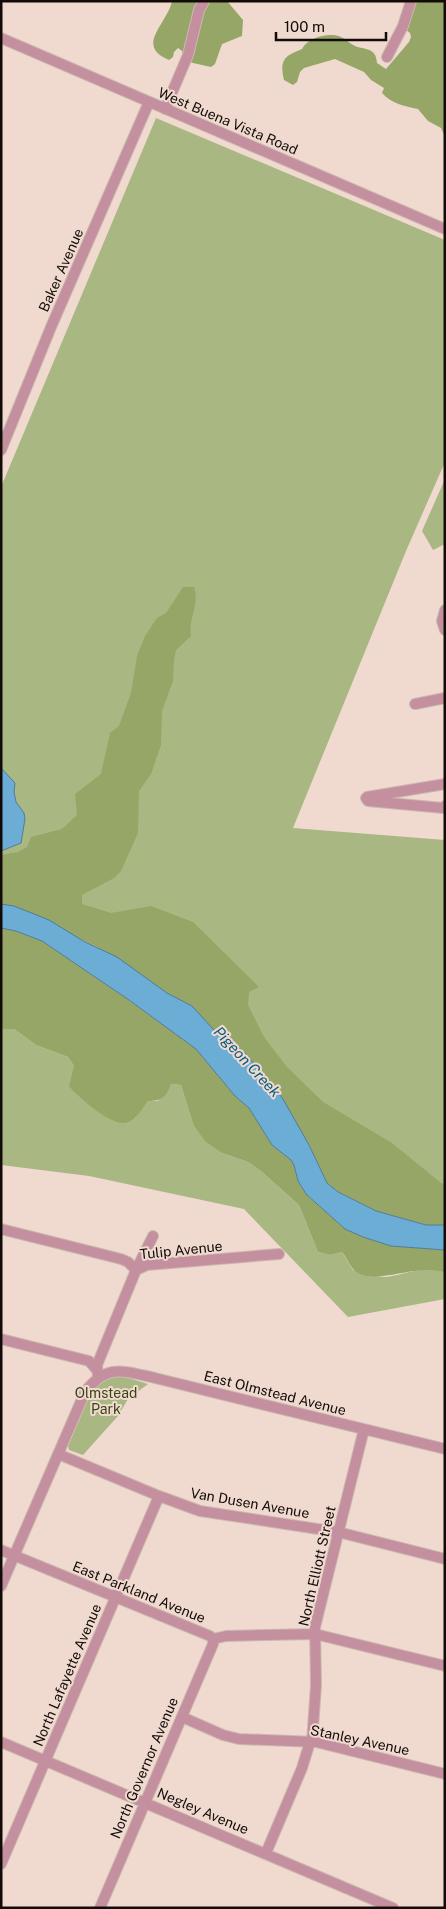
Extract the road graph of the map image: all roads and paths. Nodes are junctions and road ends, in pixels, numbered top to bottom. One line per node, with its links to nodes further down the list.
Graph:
1 (204, 1): 6 (street)
2 (411, 1): 4 (street)
3 (1, 38): 5 (street, West Buena Vista Road)
4 (387, 57)
5 (149, 102): 6 (street, West Buena Vista Road); 8 (street, Baker Avenue)
6 (165, 109): 7 (street, West Buena Vista Road)
7 (445, 229)
8 (1, 450)
9 (445, 610): 10 (street)
10 (445, 630)
11 (445, 698): 12 (street)
12 (415, 704)
13 (445, 785): 14 (street)
14 (445, 806)
15 (1, 1230): 18 (street, Tulip Avenue)
16 (153, 1236): 18 (street)
17 (279, 1254): 18 (street, Tulip Avenue)
18 (136, 1270): 20 (street)
19 (1, 1338): 20 (street)
20 (97, 1373): 21 (street, East Olmstead Avenue); 23 (street)
21 (364, 1430): 22 (street, East Olmstead Avenue); 25 (street, North Elliott Street)
22 (445, 1449)
23 (58, 1454): 24 (street, Van Dusen Avenue); 27 (street)
24 (159, 1496): 25 (street, Van Dusen Avenue); 30 (street, North Lafayette Avenue)
25 (338, 1532): 28 (street, Van Dusen Avenue); 31 (street, North Elliott Street)
26 (1, 1550): 27 (street, East Parkland Avenue)
27 (14, 1556): 29 (street); 30 (street, East Parkland Avenue)
28 (445, 1559)
29 (1, 1586)
30 (115, 1597): 32 (street, East Parkland Avenue); 37 (street, North Lafayette Avenue)
31 (315, 1634): 32 (street, East Parkland Avenue); 33 (street, East Parkland Avenue); 36 (street, North Elliott Street)
32 (213, 1639): 34 (street, North Governor Avenue)
33 (445, 1666)
34 (182, 1718): 36 (street, Stanley Avenue); 39 (street, North Governor Avenue)
35 (1, 1742): 37 (street, Negley Avenue)
36 (311, 1742): 38 (street, Stanley Avenue); 40 (street, North Elliott Street)
37 (46, 1760): 39 (street, Negley Avenue); 41 (street, North Lafayette Avenue)
38 (445, 1774)
39 (145, 1802): 40 (street, Negley Avenue); 42 (street, North Governor Avenue)
40 (266, 1853): 43 (street, Negley Avenue)
41 (1, 1864)
42 (100, 1908)
43 (393, 1908)

